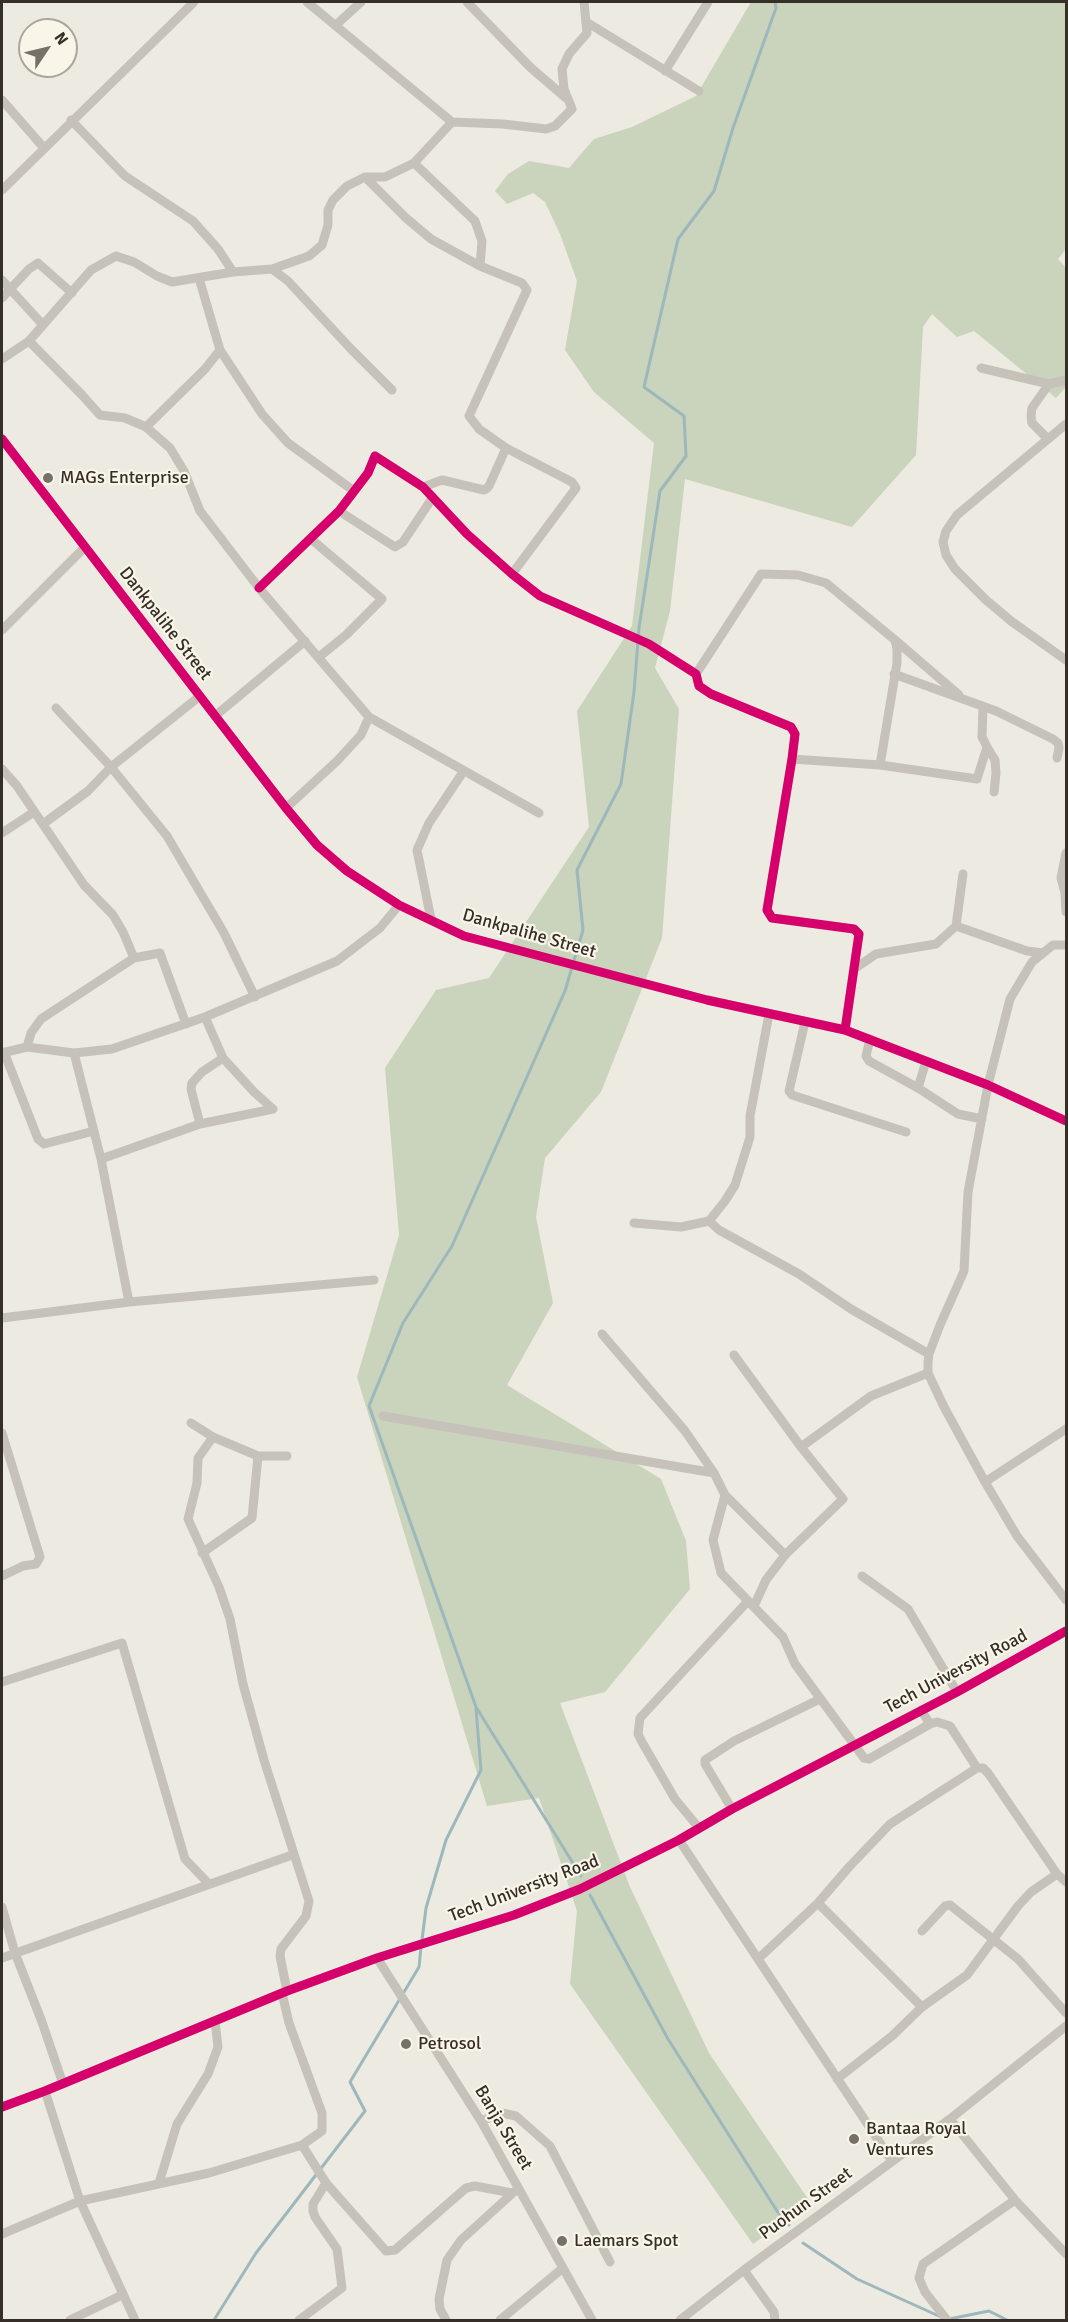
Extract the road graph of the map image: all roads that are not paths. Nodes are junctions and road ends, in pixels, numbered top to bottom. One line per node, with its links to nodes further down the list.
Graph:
1 (194, 2): 13 (street)
2 (307, 2): 8 (street)
3 (361, 2): 8 (street)
4 (467, 2): 11 (street)
5 (584, 2): 7 (street)
6 (708, 2): 9 (street)
7 (588, 23): 9 (street); 11 (street)
8 (336, 25): 14 (street)
9 (665, 71): 10 (street)
10 (699, 91)
11 (568, 99): 14 (street)
12 (2, 100): 15 (street)
13 (71, 120): 15 (street); 21 (street)
14 (452, 122): 16 (street)
15 (44, 148): 18 (street)
16 (414, 163): 17 (street); 19 (street)
17 (365, 177): 19 (street); 20 (street)
18 (2, 190)
19 (480, 266): 39 (street)
20 (272, 269): 21 (street); 34 (street)
21 (233, 272): 22 (street)
22 (199, 278): 25 (street); 29 (street)
23 (2, 280): 24 (street)
24 (10, 288): 25 (street); 26 (street); 27 (street)
25 (72, 293): 27 (street)
26 (2, 298)
27 (43, 325): 28 (street)
28 (29, 341): 30 (street); 36 (street)
29 (220, 350): 36 (street); 41 (street)
30 (2, 359)
31 (981, 368): 33 (street)
32 (1066, 380): 33 (street)
33 (1049, 384): 38 (street)
34 (393, 390)
35 (1066, 424): 38 (street)
36 (146, 427): 47 (street)
37 (2, 439): 45 (street, Dankpalihe Street)
38 (1048, 439): 52 (street)
39 (506, 448): 40 (street); 46 (street)
40 (423, 488): 41 (street); 42 (street)
41 (354, 491): 43 (street)
42 (433, 497): 43 (street); 46 (street)
43 (339, 511): 44 (street)
44 (311, 539): 47 (street); 51 (street)
45 (85, 547): 48 (street); 55 (street, Dankpalihe Street)
46 (512, 574): 53 (street)
47 (259, 588): 50 (street)
48 (2, 630)
49 (895, 640): 53 (street); 54 (street); 56 (street)
50 (305, 641): 51 (street); 59 (street)
51 (319, 657): 60 (street)
52 (1066, 660)
53 (696, 674): 63 (street)
54 (894, 674): 56 (street); 64 (street)
55 (200, 696): 59 (street, Dankpalihe Street); 65 (street)
56 (966, 700): 57 (street)
57 (983, 707): 61 (street); 62 (street)
58 (56, 708): 65 (street)
59 (215, 716): 69 (street, Dankpalihe Street)
60 (369, 717): 67 (street); 69 (street)
61 (987, 747): 64 (street); 68 (street)
62 (1057, 758)
63 (792, 759): 64 (street); 84 (street)
64 (880, 765)
65 (111, 767): 72 (street); 85 (street)
66 (2, 769): 70 (street)
67 (463, 772): 71 (street); 79 (street)
68 (994, 792)
69 (285, 807): 77 (street, Dankpalihe Street)
70 (34, 812): 72 (street); 73 (street)
71 (539, 813)
72 (43, 824): 83 (street)
73 (2, 832)
74 (1066, 853): 76 (street)
75 (963, 874): 80 (street)
76 (1066, 892): 78 (street)
77 (399, 905): 79 (street, Dankpalihe Street); 85 (street)
78 (1066, 912)
79 (431, 919): 86 (street, Dankpalihe Street)
80 (956, 926): 82 (street); 84 (street)
81 (1066, 945): 82 (street)
82 (1043, 953): 97 (street)
83 (134, 958): 89 (street); 92 (street)
84 (854, 969): 90 (street)
85 (255, 997): 87 (street)
86 (769, 1014): 88 (street, Dankpalihe Street); 105 (street)
87 (205, 1017): 89 (street); 95 (street)
88 (805, 1022): 90 (street, Dankpalihe Street); 103 (street)
89 (186, 1024): 94 (street)
90 (845, 1030): 91 (street, Dankpalihe Street)
91 (870, 1040): 96 (street, Dankpalihe Street); 98 (street)
92 (27, 1047): 93 (street); 94 (street)
93 (3, 1052): 102 (street)
94 (74, 1053): 102 (street)
95 (223, 1058): 101 (street); 101 (street)
96 (926, 1061): 97 (street, Dankpalihe Street); 98 (street)
97 (988, 1085): 99 (street); 100 (street, Dankpalihe Street)
98 (918, 1088): 99 (street)
99 (982, 1119): 111 (street)
100 (1066, 1121)
101 (200, 1124): 104 (street)
102 (94, 1131): 104 (street)
103 (906, 1132)
104 (101, 1159): 108 (street)
105 (709, 1221): 106 (street); 111 (street)
106 (634, 1223)
107 (374, 1280): 108 (street)
108 (129, 1302): 109 (street)
109 (2, 1317)
110 (602, 1334): 122 (street)
111 (929, 1354): 113 (street)
112 (734, 1355): 119 (street)
113 (928, 1373): 119 (street); 123 (street)
114 (383, 1416): 122 (street)
115 (191, 1423): 118 (street)
116 (1066, 1429): 123 (street)
117 (2, 1432): 127 (street)
118 (213, 1437): 120 (street); 125 (street)
119 (801, 1447): 126 (street)
120 (258, 1456): 121 (street); 125 (street)
121 (287, 1456)
122 (714, 1473): 124 (street)
123 (985, 1482): 129 (street)
124 (725, 1495): 126 (street); 130 (street)
125 (202, 1553): 142 (street)
126 (785, 1555): 130 (street)
127 (2, 1576)
128 (862, 1576): 133 (street)
129 (1066, 1600)
130 (751, 1603): 134 (street); 140 (street)
131 (1066, 1631): 133 (street, Tech University Road)
132 (2, 1682): 145 (street)
133 (957, 1692): 135 (street, Tech University Road)
134 (820, 1699): 137 (street); 139 (street)
135 (921, 1710): 136 (street); 137 (street, Tech University Road)
136 (930, 1724): 137 (street); 138 (street)
137 (855, 1744): 139 (street, Tech University Road)
138 (977, 1768): 143 (street); 146 (street)
139 (732, 1809): 140 (street, Tech University Road)
140 (699, 1828): 141 (street, Tech University Road)
141 (680, 1840): 152 (street, Tech University Road); 153 (street)
142 (292, 1855): 145 (street); 154 (street)
143 (1057, 1874): 144 (street); 149 (street)
144 (1066, 1882)
145 (209, 1884): 150 (street)
146 (818, 1903): 153 (street); 155 (street)
147 (2, 1907): 150 (street)
148 (922, 1931): 149 (street)
149 (995, 1939): 155 (street); 156 (street)
150 (15, 1953): 151 (street); 160 (street)
151 (2, 1958)
152 (377, 1958): 154 (street, Tech University Road); 164 (street, Banja Street)
153 (758, 1959): 159 (street)
154 (284, 1992): 157 (street, Tech University Road); 165 (street)
155 (922, 2007): 159 (street)
156 (1066, 2013)
157 (215, 2021): 160 (street, Tech University Road); 167 (street)
158 (1066, 2026): 163 (street, Puohun Street)
159 (837, 2079): 166 (street)
160 (63, 2084): 161 (street, Tech University Road)
161 (45, 2091): 162 (street, Tech University Road); 171 (street)
162 (2, 2107)
163 (950, 2119): 166 (street, Puohun Street); 170 (street)
164 (481, 2121): 169 (street, Banja Street); 174 (street)
165 (302, 2145): 167 (street); 168 (street)
166 (892, 2161): 176 (street, Puohun Street)
167 (159, 2183): 171 (street)
168 (326, 2183): 169 (street); 180 (street)
169 (516, 2190): 175 (street, Banja Street); 181 (street)
170 (1015, 2200): 173 (street); 186 (street)
171 (80, 2201): 172 (street); 177 (street)
172 (2, 2234)
173 (1066, 2254)
174 (610, 2262)
175 (564, 2268): 182 (street); 183 (street, Banja Street)
176 (744, 2270): 184 (street, Puohun Street); 185 (street)
177 (122, 2295): 178 (street); 179 (street)
178 (70, 2320)
179 (135, 2320)
180 (299, 2320)
181 (446, 2320)
182 (500, 2320)
183 (591, 2320)
184 (680, 2320)
185 (775, 2320)
186 (947, 2320)

